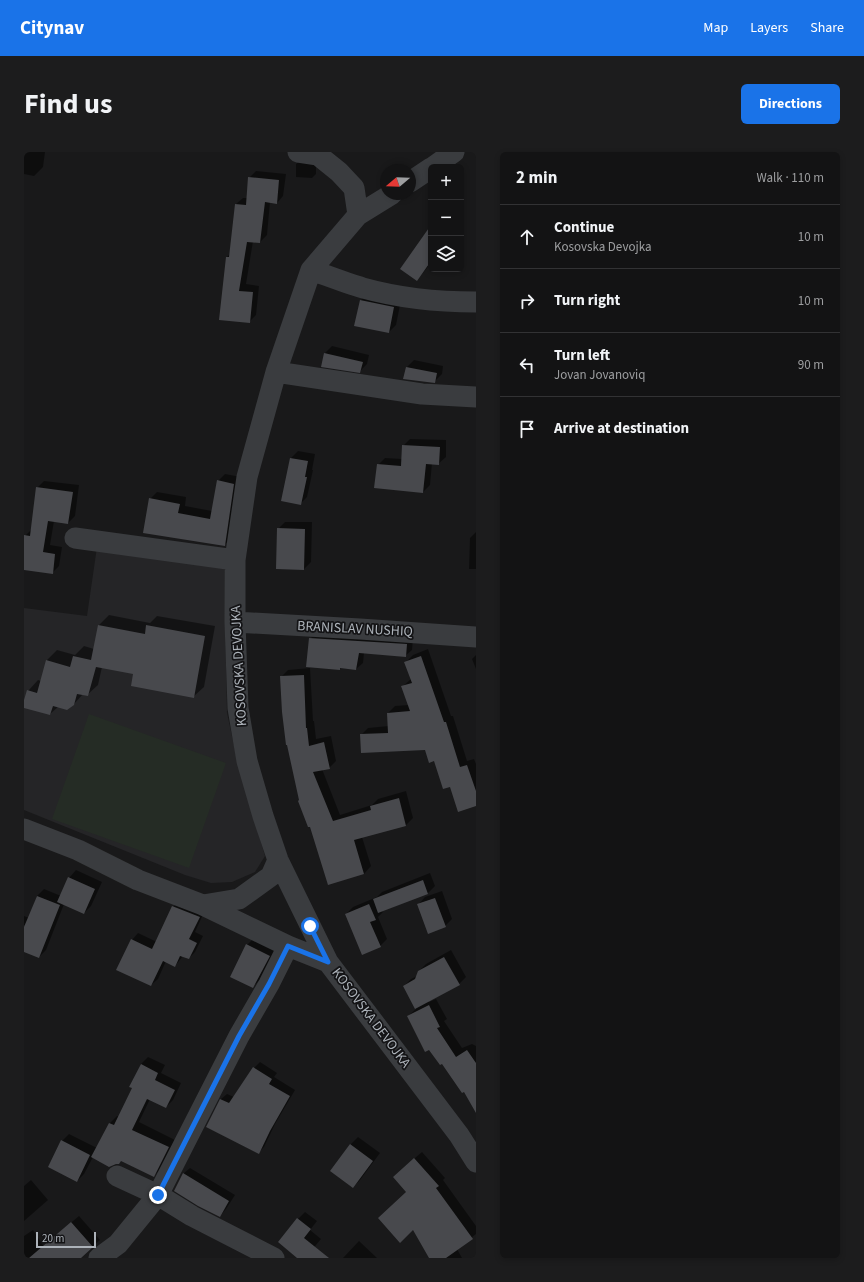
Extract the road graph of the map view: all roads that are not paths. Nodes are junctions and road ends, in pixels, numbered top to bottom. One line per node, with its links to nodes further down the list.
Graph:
1 (298, 152): 7 (street)
2 (454, 152): 3 (street)
3 (438, 164)
4 (428, 171): 5 (street)
5 (416, 178)
6 (382, 200): 7 (street, KOSOVSKA DEVOJKA)
7 (358, 215): 8 (street, KOSOVSKA DEVOJKA)
8 (311, 270): 9 (street); 10 (street, KOSOVSKA DEVOJKA)
9 (476, 302)
10 (276, 372): 11 (street); 13 (street, KOSOVSKA DEVOJKA)
11 (476, 397)
12 (75, 538): 13 (street)
13 (235, 560): 14 (street, KOSOVSKA DEVOJKA)
14 (235, 622): 15 (street, BRANISLAV NUSHIQ); 17 (street, KOSOVSKA DEVOJKA)
15 (476, 637)
16 (24, 829): 18 (street)
17 (278, 860): 18 (street); 20 (street, KOSOVSKA DEVOJKA)
18 (203, 905): 19 (street)
19 (288, 946): 20 (street); 23 (street)
20 (328, 962): 21 (street, KOSOVSKA DEVOJKA)
21 (476, 1162)
22 (117, 1176): 23 (street)
23 (158, 1195): 24 (street); 25 (street)
24 (99, 1258)
25 (274, 1258)

